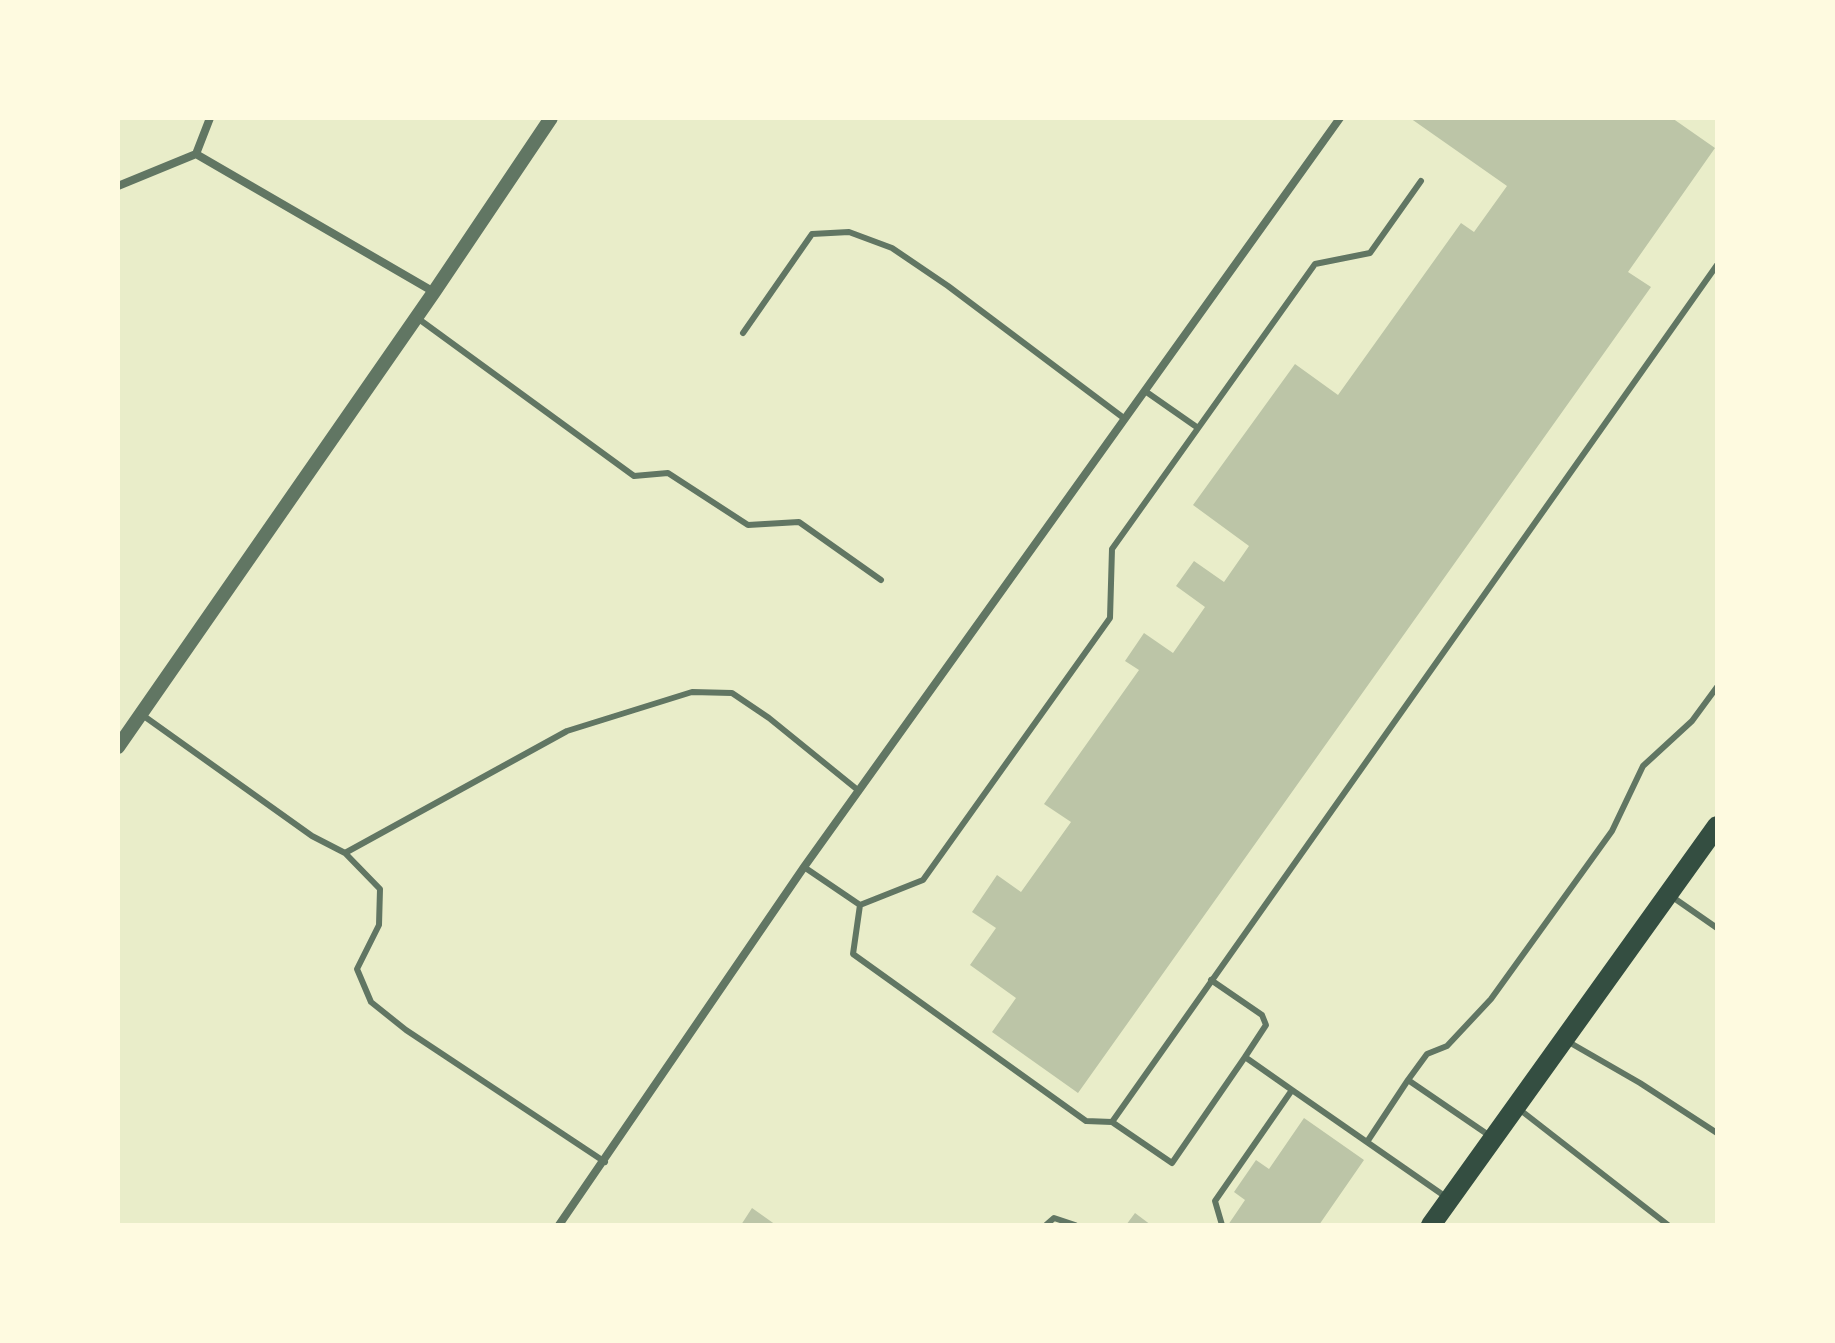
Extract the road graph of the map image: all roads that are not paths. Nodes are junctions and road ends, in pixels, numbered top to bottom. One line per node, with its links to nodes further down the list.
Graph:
1 (210, 118): 4 (street)
2 (551, 118): 8 (street)
3 (1340, 118): 11 (street)
4 (196, 154): 6 (street); 8 (street)
5 (1421, 181): 13 (lane)
6 (118, 186)
7 (1717, 265): 25 (lane)
8 (434, 292): 9 (street)
9 (416, 317): 14 (lane); 16 (street)
10 (743, 333): 12 (lane)
11 (1145, 391): 12 (street); 13 (lane)
12 (1125, 419): 18 (street)
13 (1198, 428): 23 (lane)
14 (881, 580)
15 (1717, 687): 28 (lane)
16 (141, 714): 17 (street); 20 (lane)
17 (118, 747)
18 (860, 791): 20 (lane); 21 (street)
19 (1717, 826): 22 (main road)
20 (345, 853): 35 (lane)
21 (804, 867): 23 (lane); 35 (street)
22 (1668, 894): 24 (lane); 26 (main road)
23 (860, 905): 31 (lane)
24 (1717, 928)
25 (1211, 980): 27 (lane); 31 (lane)
26 (1563, 1040): 30 (main road); 32 (lane)
27 (1245, 1057): 29 (lane); 31 (lane)
28 (1408, 1080): 33 (lane); 34 (lane)
29 (1292, 1090): 34 (lane); 40 (lane)
30 (1516, 1107): 33 (main road); 42 (lane)
31 (1112, 1122)
32 (1717, 1133)
33 (1493, 1138): 36 (main road)
34 (1367, 1142): 36 (lane)
35 (605, 1162): 37 (street)
36 (1449, 1199): 41 (main road)
37 (559, 1225)
38 (1046, 1225): 39 (lane)
39 (1075, 1225)
40 (1222, 1225)
41 (1431, 1225)
42 (1668, 1225)

